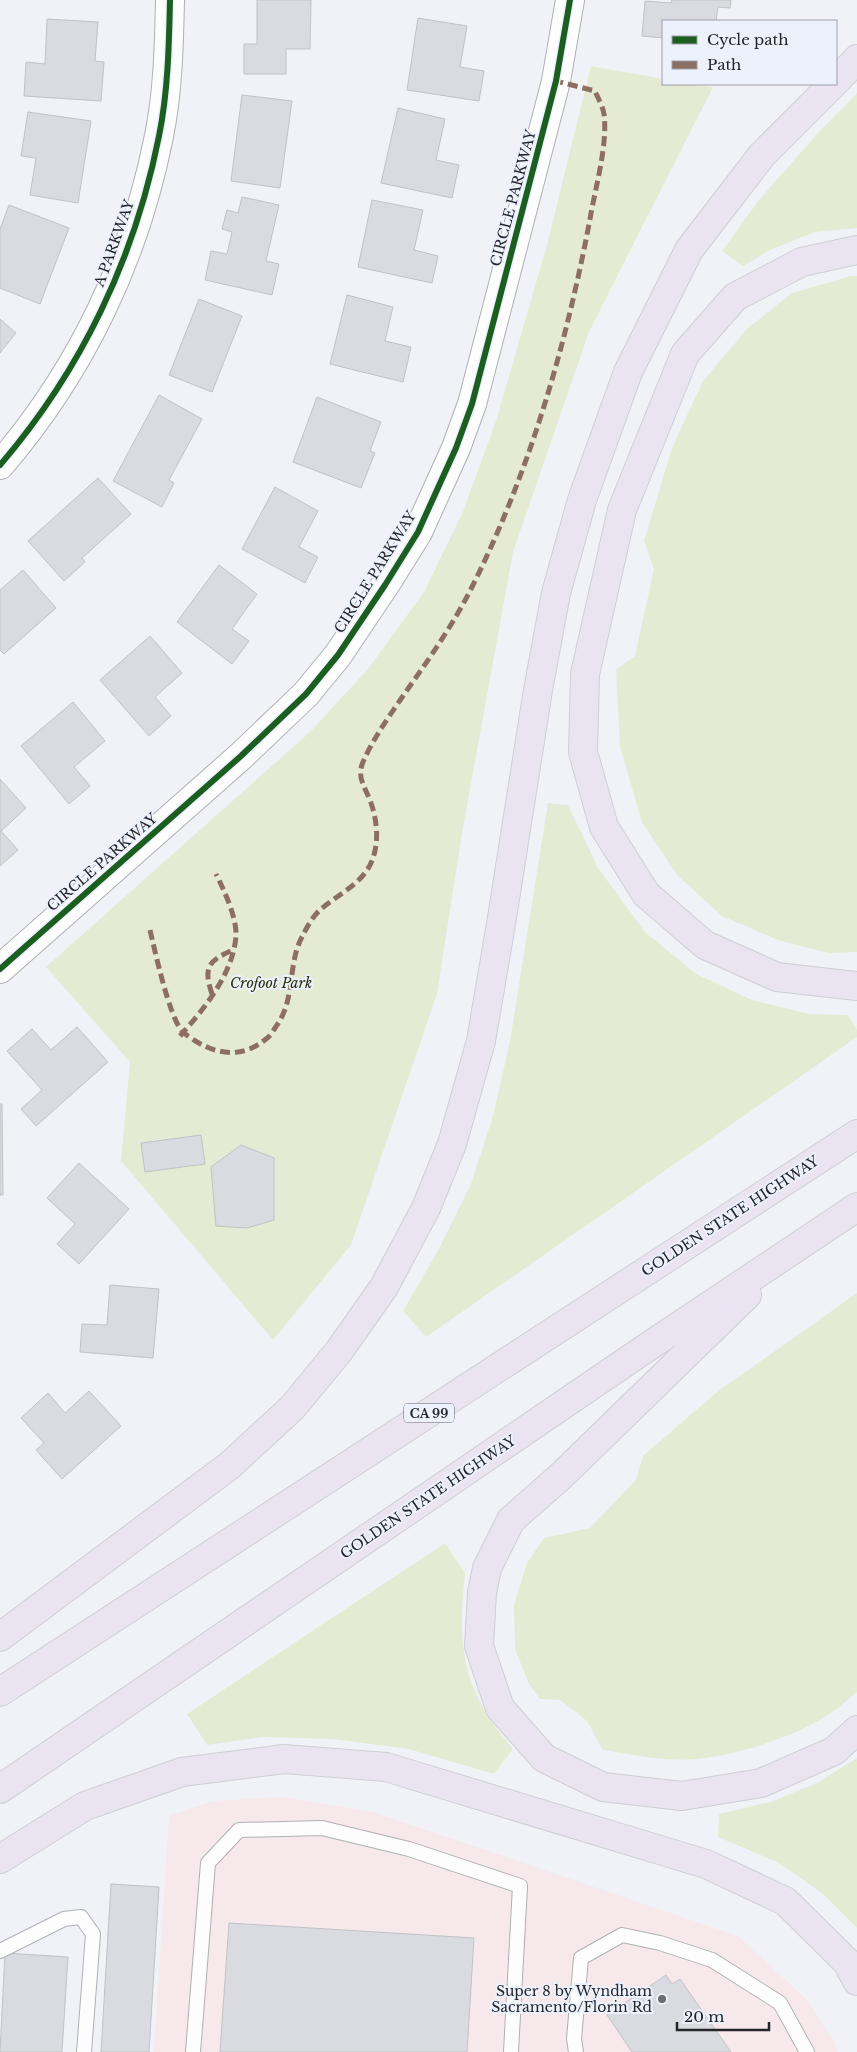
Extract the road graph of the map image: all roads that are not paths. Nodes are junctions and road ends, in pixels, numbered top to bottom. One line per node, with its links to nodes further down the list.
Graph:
1 (170, 0): 7 (street, A PARKWAY)
2 (570, 0): 8 (street, CIRCLE PARKWAY)
3 (857, 59): 4 (highway)
4 (837, 80)
5 (832, 85): 13 (highway)
6 (857, 250): 9 (highway)
7 (0, 464)
8 (0, 968)
9 (857, 986)
10 (857, 1134): 14 (highway, GOLDEN STATE HIGHWAY / CA 99)
11 (857, 1207): 12 (highway, GOLDEN STATE HIGHWAY)
12 (796, 1248): 15 (highway); 16 (highway, GOLDEN STATE HIGHWAY)
13 (0, 1637)
14 (0, 1692)
15 (857, 1730)
16 (0, 1789)
17 (0, 1858): 19 (highway)
18 (0, 1951): 20 (lane)
19 (857, 1981)
20 (84, 2052)
21 (193, 2052): 22 (lane)
22 (511, 2052)
23 (576, 2052): 24 (lane)
24 (807, 2052)

